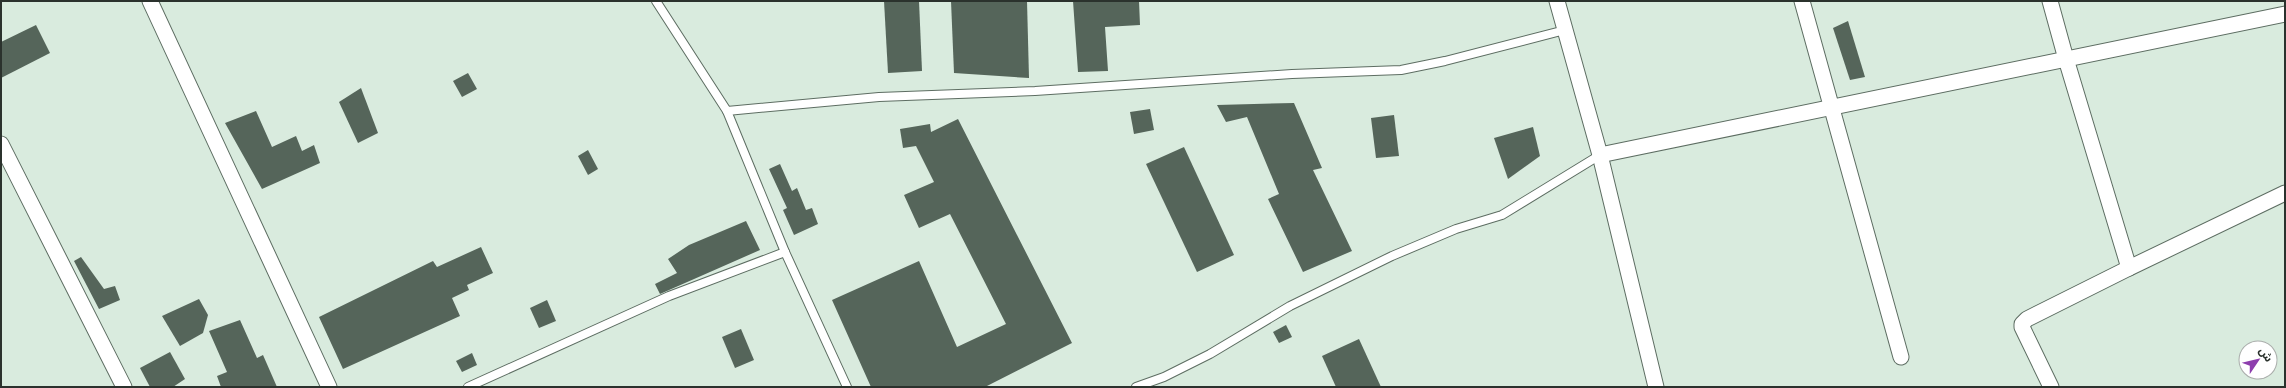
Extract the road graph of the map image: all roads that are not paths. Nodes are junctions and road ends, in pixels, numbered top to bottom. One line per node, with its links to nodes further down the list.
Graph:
1 (150, 1): 18 (street)
2 (656, 1): 10 (lane)
3 (1556, 1): 7 (street)
4 (1802, 1): 9 (street)
5 (2050, 1): 8 (street)
6 (2285, 14): 8 (street)
7 (1565, 30): 10 (lane); 12 (street)
8 (2066, 59): 9 (street); 15 (street)
9 (1832, 109): 12 (street); 16 (street)
10 (727, 111): 14 (lane)
11 (1, 144): 17 (street)
12 (1600, 155): 21 (lane); 22 (street)
13 (2285, 193): 15 (street)
14 (785, 252): 19 (lane); 20 (lane)
15 (2129, 268): 23 (street)
16 (1901, 357)
17 (124, 387)
18 (329, 387)
19 (468, 387)
20 (847, 387)
21 (1136, 387)
22 (1656, 387)
23 (2051, 387)

